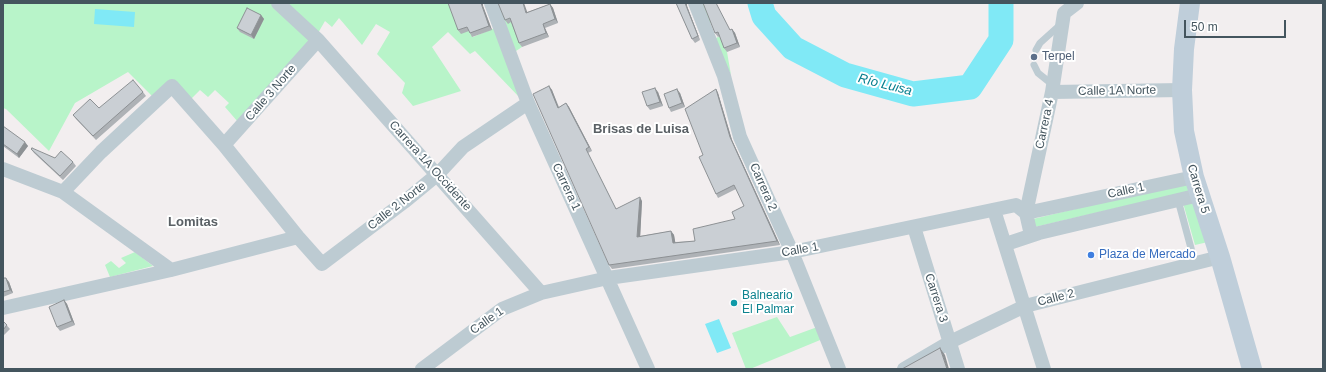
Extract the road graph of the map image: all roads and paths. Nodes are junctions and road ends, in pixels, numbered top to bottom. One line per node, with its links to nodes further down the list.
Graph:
1 (278, 3): 7 (street, Carrera 1A Occidente)
2 (491, 3): 12 (street, Carrera 1)
3 (695, 3): 25 (street, Carrera 2)
4 (1077, 3): 6 (street)
5 (1190, 3): 11 (main road, Carrera 5)
6 (1063, 18): 8 (lane); 10 (street, Carrera 4)
7 (318, 40): 13 (street, Calle 3 Norte); 15 (street, Carrera 1A Occidente)
8 (1036, 50)
9 (1034, 65): 10 (lane)
10 (1052, 88): 11 (street, Calle 1A Norte); 20 (street, Carrera 4)
11 (1182, 90): 16 (main road, Carrera 5)
12 (528, 103): 15 (street, Calle 2 Norte); 29 (street, Carrera 1)
13 (224, 145): 17 (street); 23 (street)
14 (3, 169): 17 (street)
15 (438, 174): 23 (street, Calle 2 Norte); 30 (street, Carrera 1A Occidente)
16 (1197, 186): 18 (street, Calle 1); 20 (street, Calle 1); 26 (main road, Carrera 5)
17 (64, 192): 28 (street)
18 (1178, 200): 22 (street, Calle 1); 27 (lane)
19 (994, 210): 20 (street, Calle 1); 21 (street, Calle 1); 24 (street)
20 (1026, 213): 22 (street, Carrera 4)
21 (914, 227): 25 (street, Calle 1); 33 (street, Carrera 3)
22 (1032, 235): 24 (street, Calle 1)
23 (298, 237): 28 (street)
24 (1006, 244): 31 (street)
25 (792, 252): 29 (street, Calle 1); 36 (street, Carrera 2)
26 (1220, 257): 27 (street, Calle 2); 40 (main road, Carrera 5)
27 (1195, 263): 31 (street, Calle 2)
28 (172, 270): 32 (street)
29 (608, 278): 30 (street, Calle 1); 35 (street, Carrera 1)
30 (541, 292): 34 (street, Calle 1)
31 (1025, 306): 33 (street, Calle 2); 39 (street)
32 (3, 308)
33 (950, 342): 37 (street, Calle 2); 38 (street, Carrera 3)
34 (422, 369)
35 (648, 369)
36 (839, 369)
37 (904, 369)
38 (958, 369)
39 (1044, 369)
40 (1252, 369)

